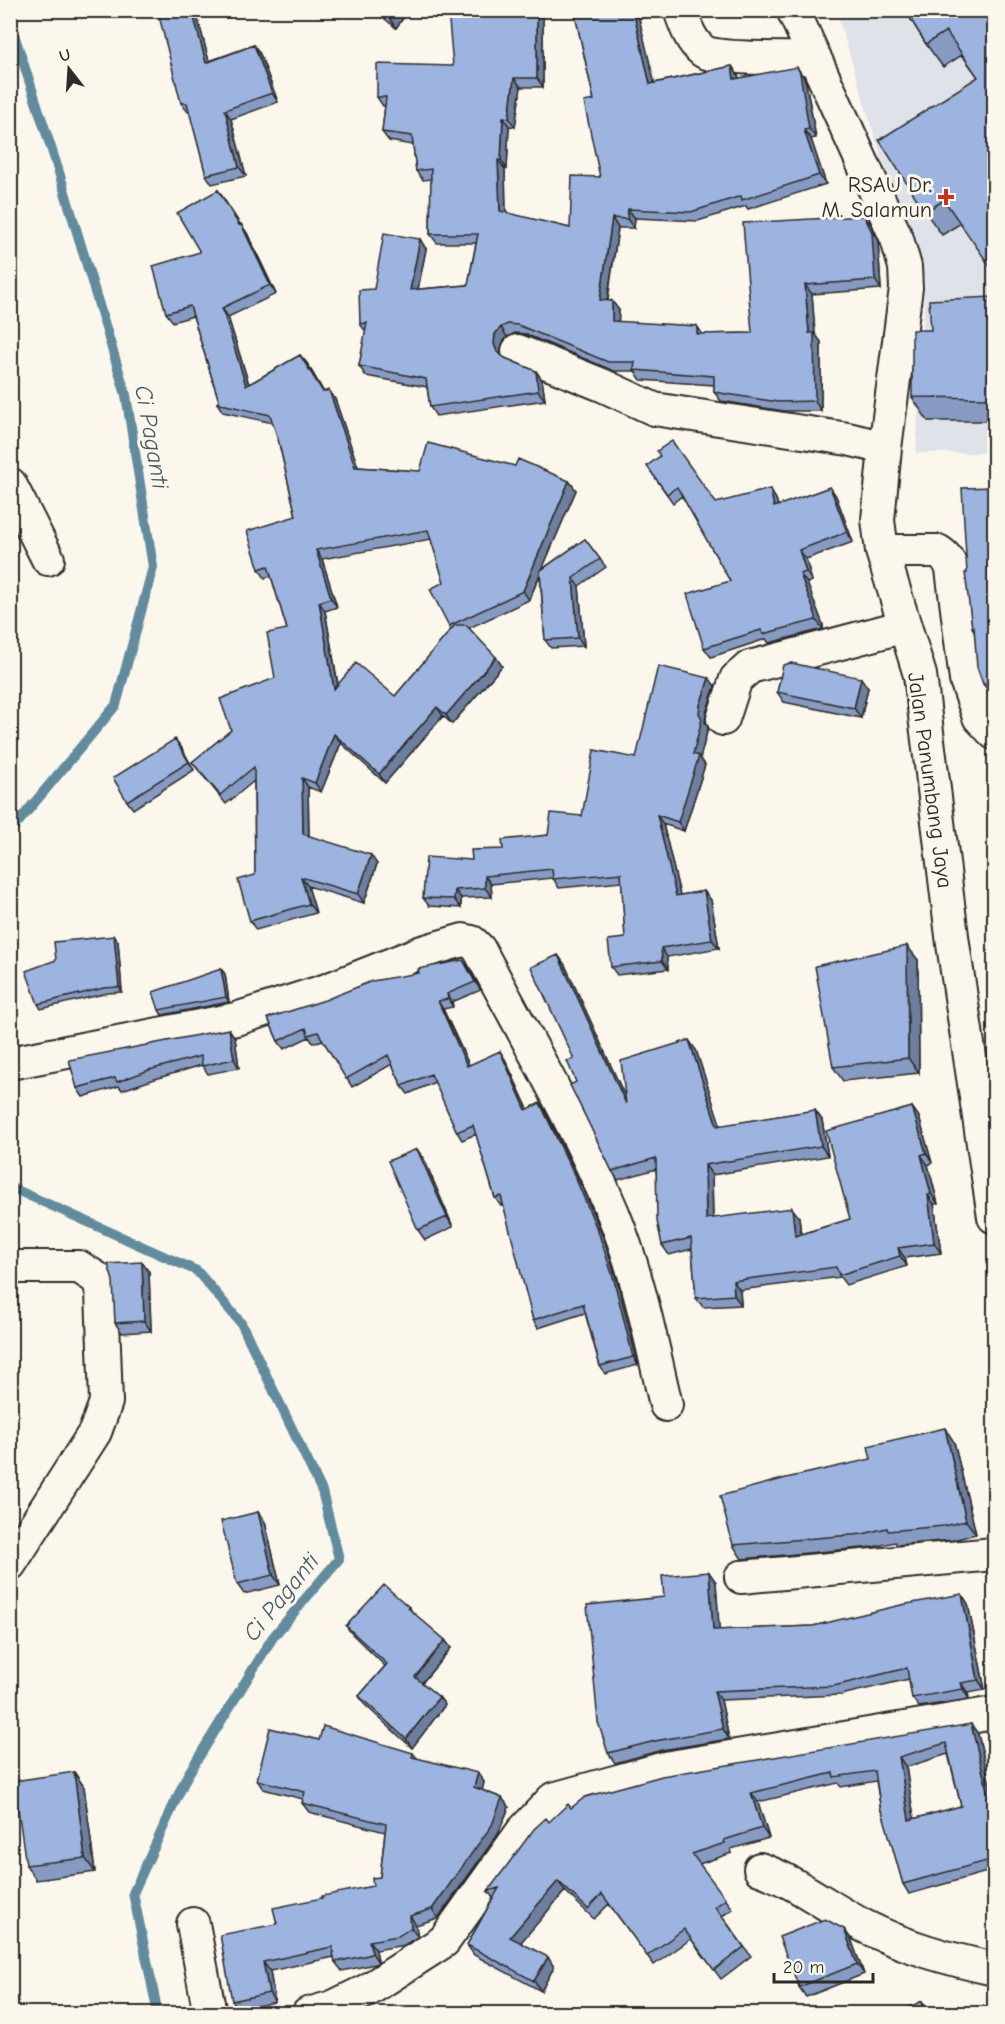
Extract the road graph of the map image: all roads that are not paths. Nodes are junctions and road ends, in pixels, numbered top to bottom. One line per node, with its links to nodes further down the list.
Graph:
1 (680, 10): 3 (street)
2 (793, 10): 3 (street, Jalan Panumbang Jaya)
3 (814, 58): 5 (street, Jalan Panumbang Jaya)
4 (518, 351): 5 (street)
5 (885, 448): 7 (street, Jalan Panumbang Jaya)
6 (10, 484): 8 (street)
7 (882, 551): 9 (street, Jalan Panumbang Jaya); 11 (street)
8 (48, 559)
9 (905, 626): 10 (street); 13 (street, Jalan Panumbang Jaya)
10 (723, 719)
11 (994, 733)
12 (10, 1063): 15 (street)
13 (994, 1217)
14 (10, 1267): 17 (street)
15 (666, 1405)
16 (994, 1554): 18 (street)
17 (10, 1564)
18 (741, 1577)
19 (994, 1713): 24 (street)
20 (760, 1869): 22 (street)
21 (193, 1924): 23 (street)
22 (994, 1969)
23 (210, 2013)
24 (308, 2013)

